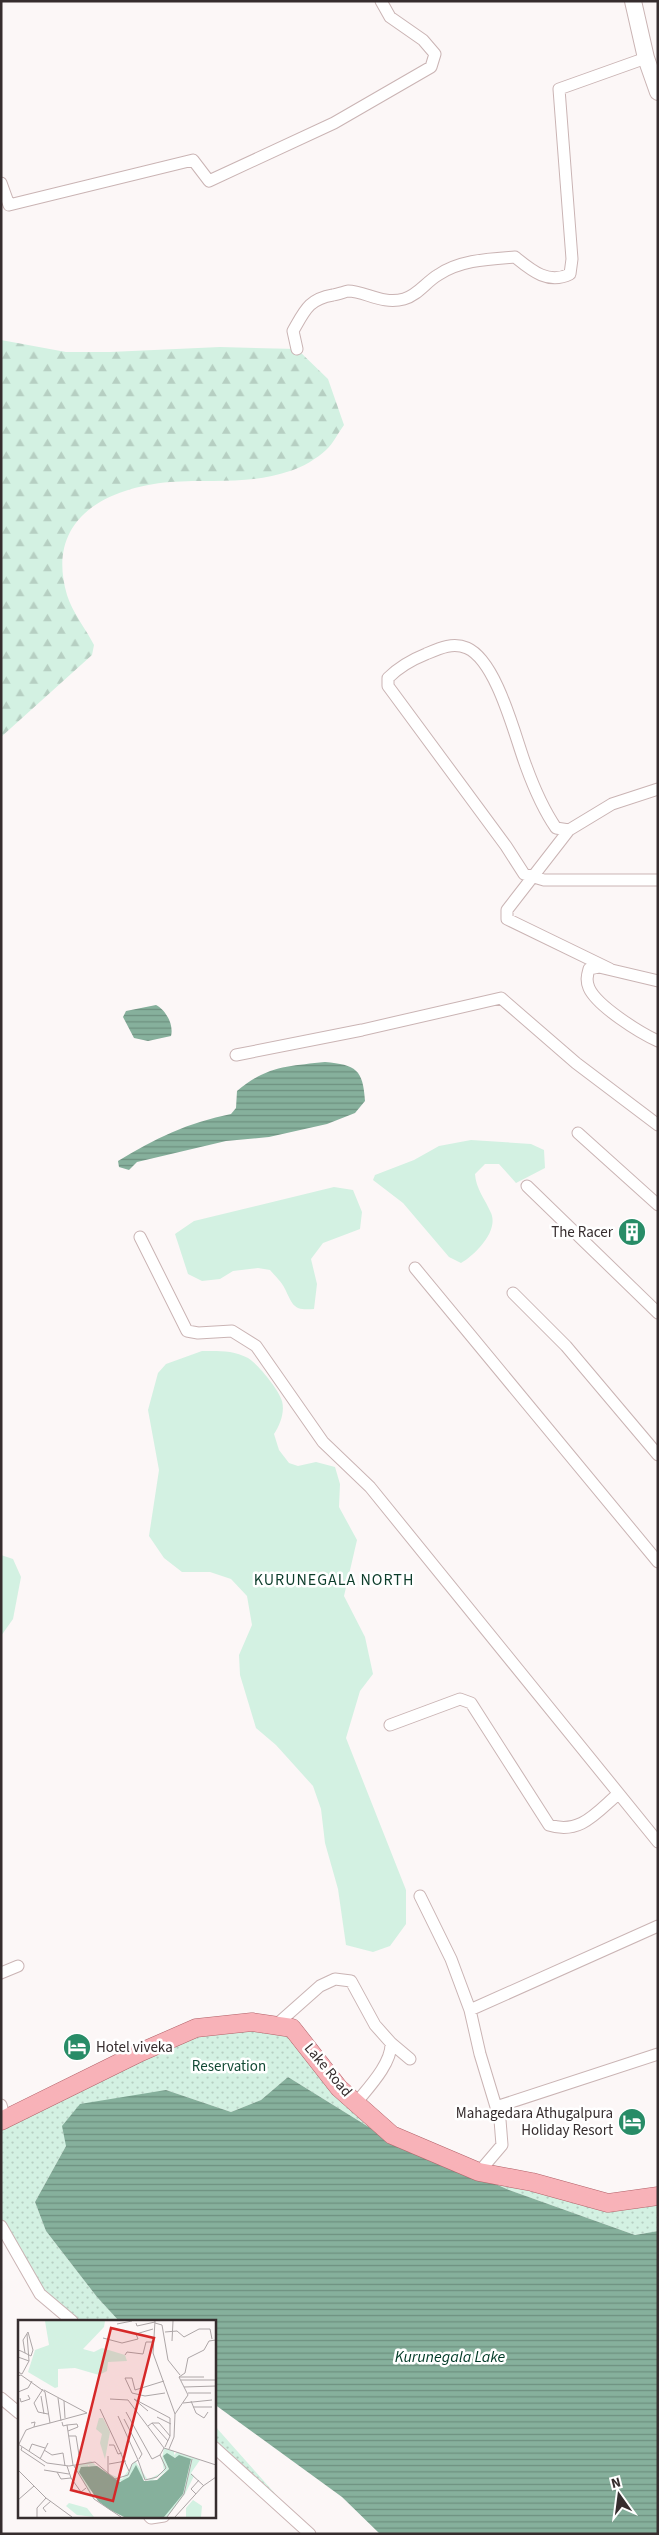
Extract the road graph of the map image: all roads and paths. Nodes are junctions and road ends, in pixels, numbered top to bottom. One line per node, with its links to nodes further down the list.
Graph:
1 (381, 1): 5 (street)
2 (633, 1): 3 (street)
3 (646, 58): 4 (street); 6 (street)
4 (658, 92)
5 (1, 183)
6 (297, 349)
7 (658, 789): 8 (street)
8 (569, 830): 9 (street); 9 (street)
9 (532, 878): 10 (street); 11 (street)
10 (658, 880)
11 (610, 969): 12 (street); 13 (street)
12 (658, 981)
13 (658, 1041)
14 (236, 1055): 15 (street)
15 (658, 1125)
16 (578, 1133): 18 (street)
17 (527, 1186): 22 (street)
18 (658, 1205)
19 (140, 1237): 26 (street)
20 (415, 1268): 24 (street)
21 (513, 1293): 23 (street)
22 (658, 1314)
23 (658, 1455)
24 (658, 1562)
25 (390, 1726): 26 (street)
26 (618, 1794): 27 (street)
27 (658, 1842)
28 (420, 1896): 32 (street)
29 (658, 1926): 32 (street)
30 (18, 1966): 31 (street)
31 (1, 1973)
32 (470, 2010): 38 (street)
33 (276, 2025): 34 (street); 37 (main road, Lake Road); 39 (main road, Lake Road)
34 (391, 2043): 36 (street); 37 (street)
35 (658, 2054): 38 (street)
36 (410, 2059)
37 (356, 2103): 40 (main road, Lake Road)
38 (496, 2107): 40 (street)
39 (3, 2115)
40 (479, 2172): 41 (main road, Lake Road)
41 (658, 2196)
42 (1, 2226): 43 (street)
43 (71, 2320)
44 (1, 2398): 45 (street)
45 (18, 2412)
46 (215, 2448): 47 (street)
47 (310, 2534)

